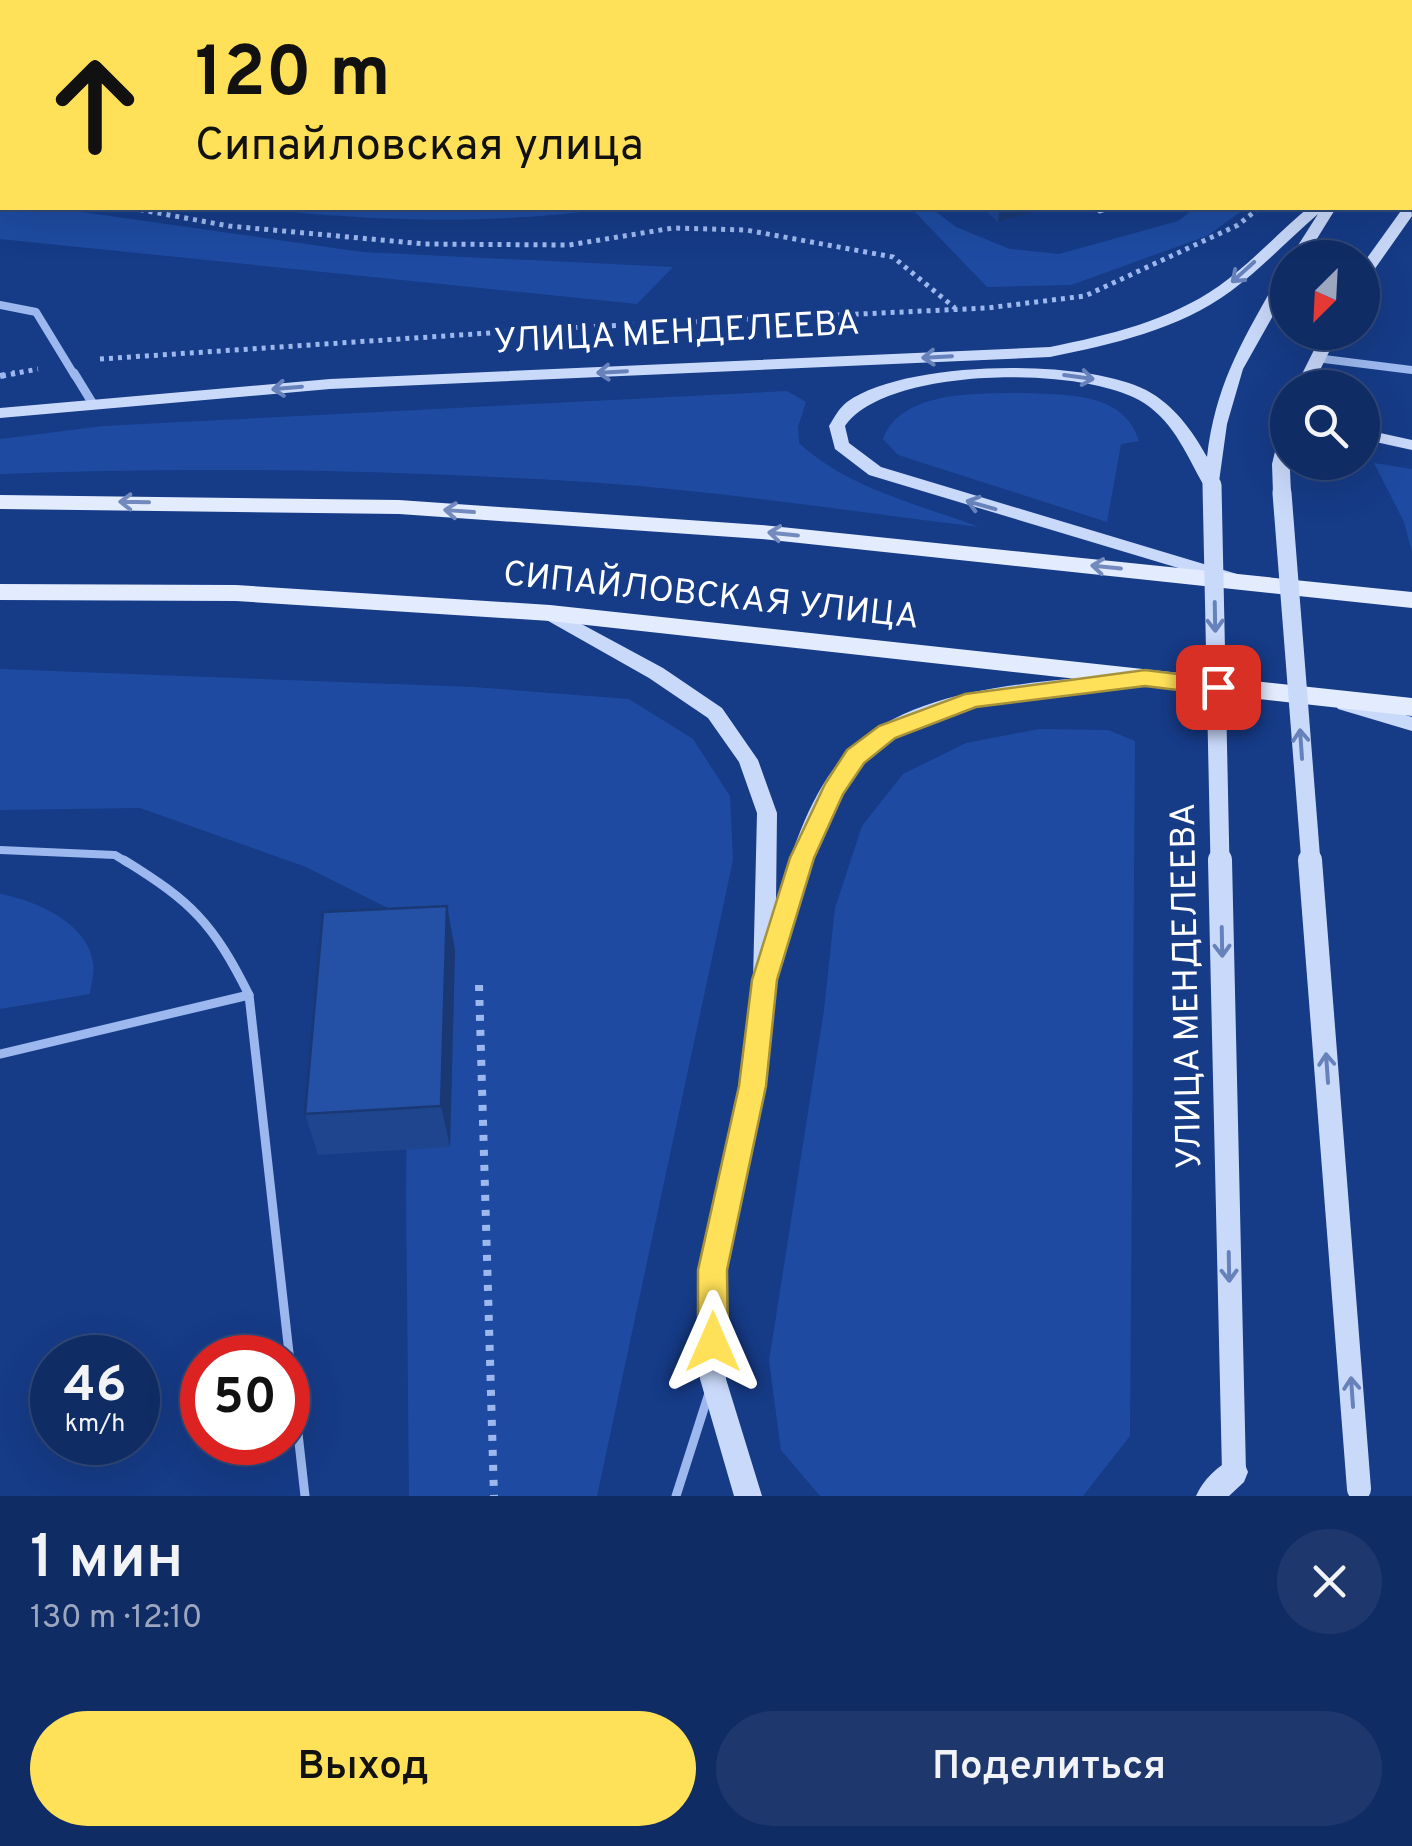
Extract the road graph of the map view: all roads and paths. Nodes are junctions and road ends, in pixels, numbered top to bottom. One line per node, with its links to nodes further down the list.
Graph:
1 (138, 210): 10 (path)
2 (1256, 210): 10 (path)
3 (1314, 210): 17 (main road, УЛИЦА МЕНДЕЛЕЕВА, one-way to 17)
4 (1328, 210): 6 (main road)
5 (1409, 210): 7 (main road)
6 (1309, 240)
7 (1380, 252)
8 (0, 305): 13 (street)
9 (1270, 307): 22 (main road, УЛИЦА МЕНДЕЛЕЕВА)
10 (956, 308): 13 (path)
11 (1321, 350): 12 (main road)
12 (1316, 358): 14 (main road); 15 (street)
13 (68, 364): 16 (path); 17 (street)
14 (1311, 370)
15 (1412, 370)
16 (0, 376)
17 (93, 404): 18 (main road, УЛИЦА МЕНДЕЛЕЕВА)
18 (0, 413)
19 (1380, 438): 20 (main road)
20 (1412, 444)
21 (1282, 480): 39 (main road, one-way to 21, bridge)
22 (1212, 484): 24 (main road, one-way to 22); 38 (main road, УЛИЦА МЕНДЕЛЕЕВА, one-way to 38, bridge)
23 (0, 502): 24 (main road, СИПАЙЛОВСКАЯ УЛИЦА, one-way to 23)
24 (1242, 582): 26 (main road, СИПАЙЛОВСКАЯ УЛИЦА)
25 (0, 592): 27 (main road, СИПАЙЛОВСКАЯ УЛИЦА)
26 (1412, 600)
27 (550, 613): 28 (main road, СИПАЙЛОВСКАЯ УЛИЦА); 33 (main road)
28 (1145, 678): 29 (main road, СИПАЙЛОВСКАЯ УЛИЦА); 33 (main road)
29 (1328, 700): 30 (main road, СИПАЙЛОВСКАЯ УЛИЦА); 31 (main road)
30 (1412, 707)
31 (1412, 724)
32 (0, 850): 35 (lane)
33 (764, 980): 37 (main road)
34 (479, 985): 41 (path)
35 (249, 995): 36 (lane); 40 (lane)
36 (0, 1054)
37 (713, 1379): 42 (lane); 43 (main road)
38 (1235, 1484): 44 (main road)
39 (1361, 1494)
40 (305, 1496)
41 (494, 1496)
42 (676, 1496)
43 (748, 1496)
44 (1210, 1496)

